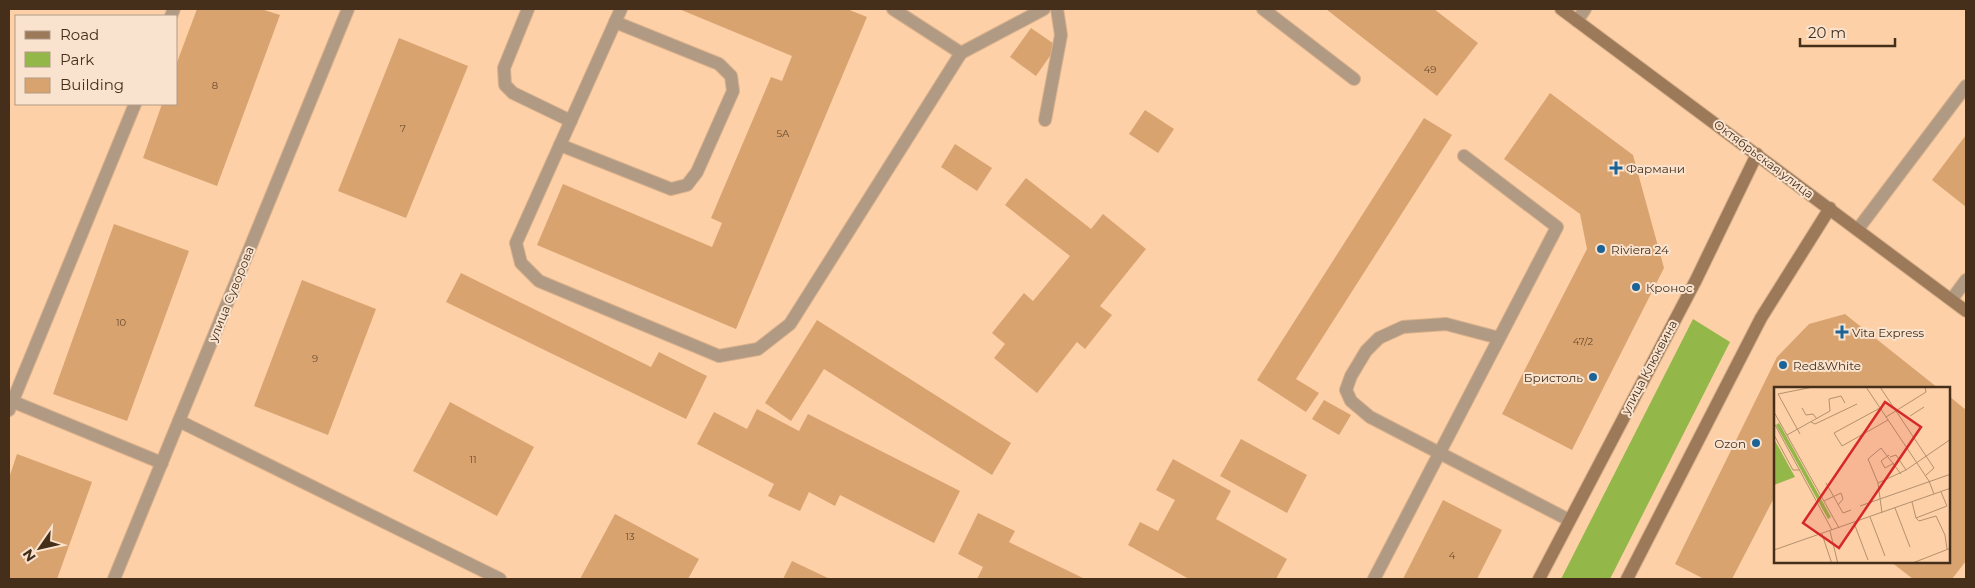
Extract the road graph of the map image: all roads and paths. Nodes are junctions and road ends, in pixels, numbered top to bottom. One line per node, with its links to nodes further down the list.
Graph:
1 (348, 9): 28 (street, улица Суворова)
2 (528, 9): 17 (street)
3 (621, 9): 11 (street)
4 (893, 9): 12 (street)
5 (1044, 9): 12 (street)
6 (1057, 9): 16 (street)
7 (1263, 9): 13 (street)
8 (1562, 9): 10 (street, Октябрьская улица)
9 (1585, 9): 10 (street)
10 (1577, 21): 19 (street, Октябрьская улица)
11 (615, 22): 17 (street); 18 (street)
12 (961, 53): 18 (street)
13 (1354, 79)
14 (1966, 86): 22 (street)
15 (135, 105): 27 (street)
16 (1045, 120)
17 (571, 121): 18 (street)
18 (560, 145)
19 (1757, 154): 21 (street, Октябрьская улица); 31 (street, улица Клюквина)
20 (1464, 156): 26 (street)
21 (1830, 208): 22 (street, Октябрьская улица); 36 (street)
22 (1858, 229): 24 (street, Октябрьская улица)
23 (1966, 280): 24 (street)
24 (1952, 299): 25 (street, Октябрьская улица)
25 (1966, 311)
26 (1499, 338): 29 (street); 29 (street)
27 (10, 404): 30 (street)
28 (179, 421): 30 (street, улица Суворова); 33 (street)
29 (1440, 452): 31 (street); 34 (street)
30 (162, 463): 32 (street, улица Суворова)
31 (1569, 520): 35 (street, улица Клюквина)
32 (114, 579)
33 (500, 579)
34 (1374, 579)
35 (1539, 579)
36 (1627, 579)

